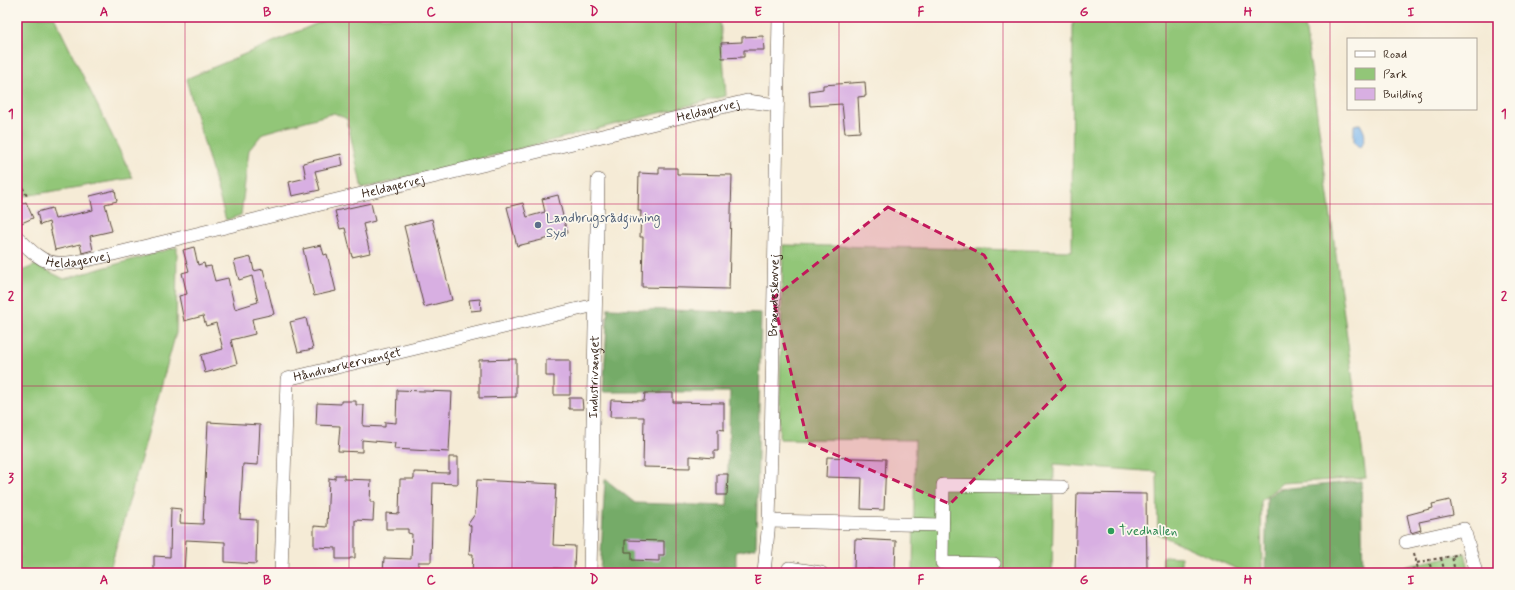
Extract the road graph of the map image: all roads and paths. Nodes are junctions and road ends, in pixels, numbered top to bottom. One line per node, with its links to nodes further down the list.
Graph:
1 (779, 17): 2 (street, Brændeskovvej)
2 (777, 106): 6 (street, Heldagervej); 9 (street, Brændeskovvej)
3 (17, 177): 5 (path)
4 (598, 180): 7 (street, Industrivænget)
5 (28, 198)
6 (17, 237)
7 (595, 305): 19 (street, Håndværkervænget); 20 (street, Industrivænget)
8 (1062, 487): 10 (street)
9 (769, 521): 10 (street); 21 (street, Brændeskovvej)
10 (942, 525): 16 (street)
11 (1409, 541): 15 (path); 27 (street)
12 (1452, 556): 13 (path)
13 (1441, 558): 14 (path); 26 (path)
14 (1429, 560): 15 (path); 25 (path)
15 (1417, 563): 18 (path)
16 (994, 564)
17 (788, 568): 22 (street)
18 (1418, 568): 23 (path); 24 (path)
19 (281, 573)
20 (590, 573)
21 (764, 573)
22 (821, 573)
23 (1394, 573)
24 (1419, 573)
25 (1432, 573)
26 (1444, 573)
27 (1476, 573)

